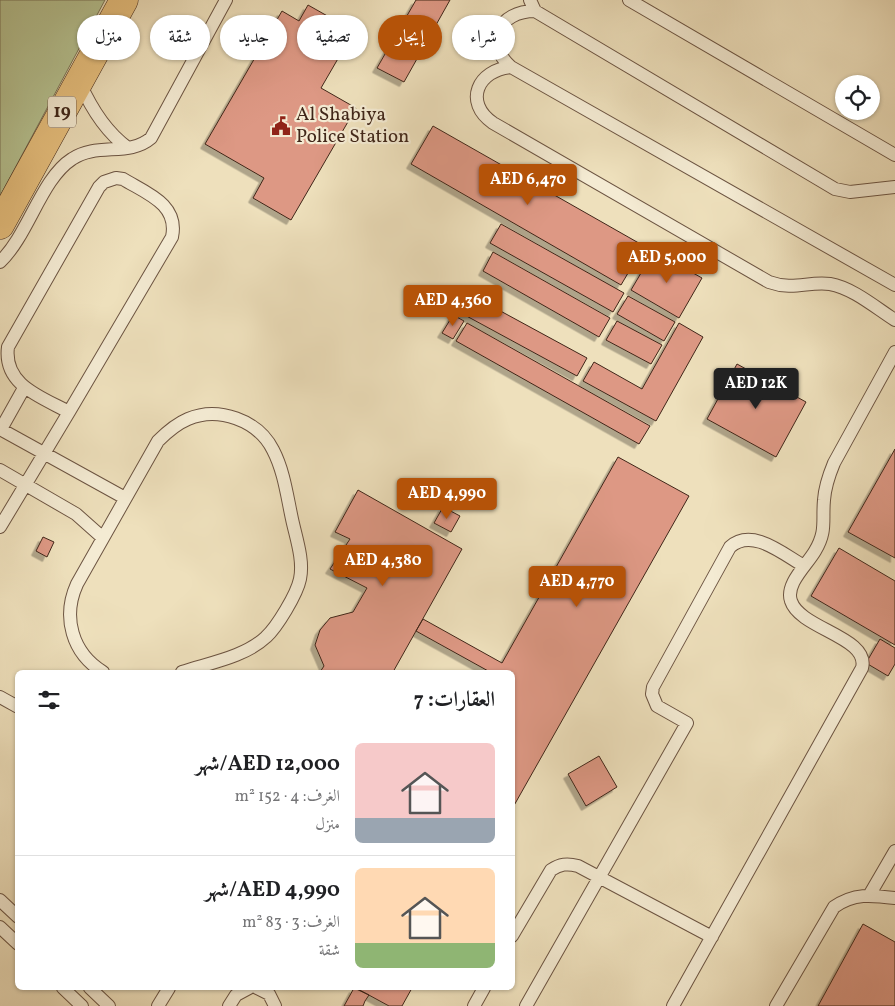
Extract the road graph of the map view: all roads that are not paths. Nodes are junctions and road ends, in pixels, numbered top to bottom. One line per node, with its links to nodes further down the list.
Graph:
1 (124, 0): 6 (main road, 19)
2 (226, 0): 7 (lane)
3 (629, 0): 8 (lane)
4 (532, 6): 5 (lane); 9 (lane)
5 (511, 67): 12 (lane); 13 (lane)
6 (78, 80): 7 (lane); 10 (main road, 19)
7 (128, 148): 11 (lane)
8 (895, 155)
9 (895, 187)
10 (0, 225)
11 (0, 262)
12 (895, 286)
13 (895, 320)
14 (895, 352): 24 (lane)
15 (24, 388): 16 (lane); 16 (lane); 17 (lane)
16 (69, 412): 18 (lane)
17 (0, 429): 18 (lane)
18 (44, 453): 20 (lane); 21 (lane)
19 (0, 470): 20 (lane)
20 (25, 484): 22 (lane); 23 (lane)
21 (125, 498): 23 (lane); 26 (lane)
22 (0, 527)
23 (102, 538): 25 (lane)
24 (804, 566): 30 (lane); 37 (lane)
25 (99, 670)
26 (187, 670)
27 (0, 697): 28 (lane)
28 (15, 705)
29 (895, 851): 31 (lane)
30 (599, 878): 36 (lane); 37 (lane); 51 (lane)
31 (870, 894): 32 (lane); 53 (lane)
32 (895, 898)
33 (0, 900): 34 (lane)
34 (15, 914)
35 (0, 927): 38 (lane)
36 (515, 931)
37 (712, 938): 52 (lane)
38 (15, 941)
39 (65, 990): 45 (lane)
40 (92, 990): 46 (lane)
41 (168, 990): 47 (lane)
42 (245, 990): 48 (lane)
43 (261, 990): 49 (lane)
44 (483, 990): 50 (lane)
45 (82, 1006)
46 (109, 1006)
47 (158, 1006)
48 (230, 1006)
49 (275, 1006)
50 (474, 1006)
51 (526, 1006)
52 (673, 1006)
53 (776, 1006)

